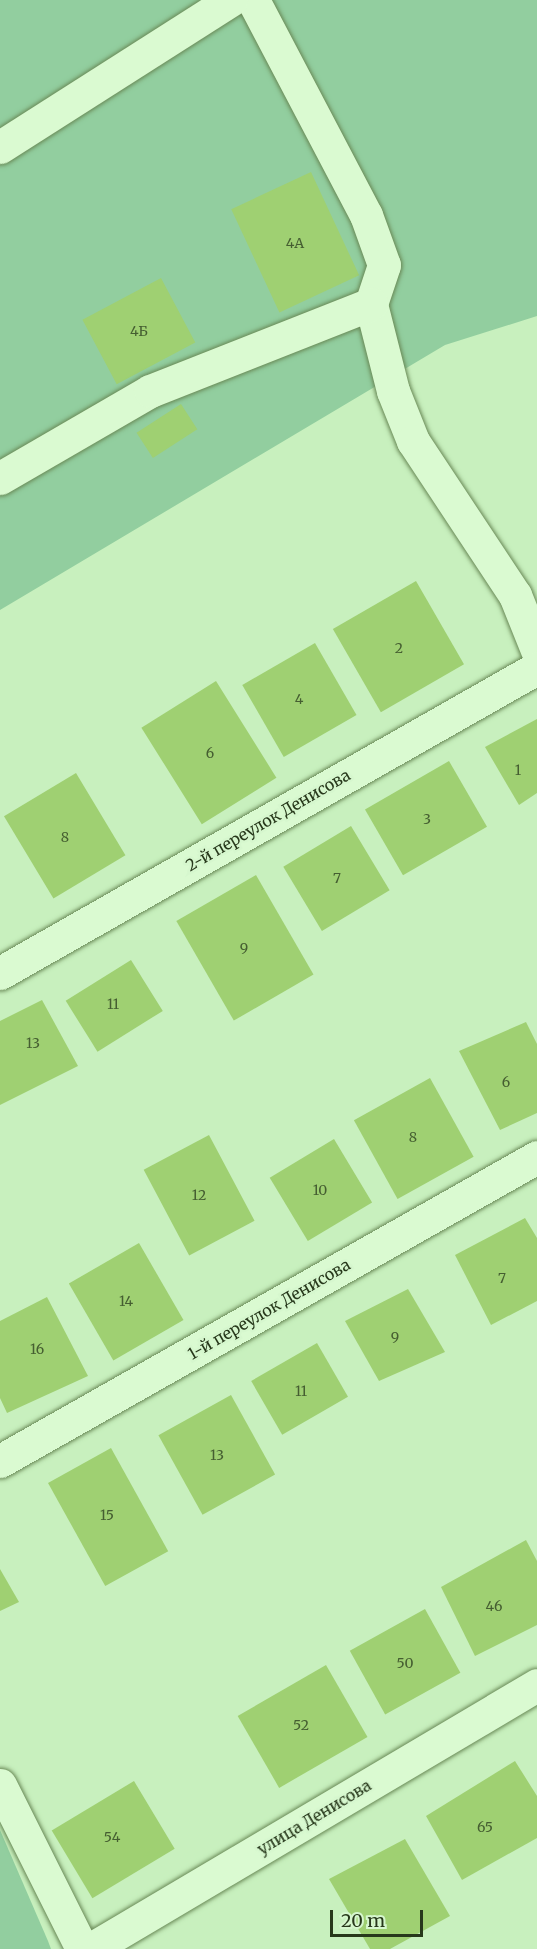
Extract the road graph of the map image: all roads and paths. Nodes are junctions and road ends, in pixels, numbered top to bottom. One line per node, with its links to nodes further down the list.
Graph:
1 (231, 0): 3 (street)
2 (253, 0): 4 (street)
3 (0, 147)
4 (371, 304): 5 (street); 6 (street)
5 (0, 478)
6 (537, 650)
7 (537, 668): 8 (street, 2-й переулок Денисова)
8 (0, 973)
9 (537, 1157): 10 (street, 1-й переулок Денисова)
10 (0, 1461)
11 (537, 1685): 14 (street, улица Денисова)
12 (0, 1785): 13 (street)
13 (82, 1949)
14 (91, 1949)

